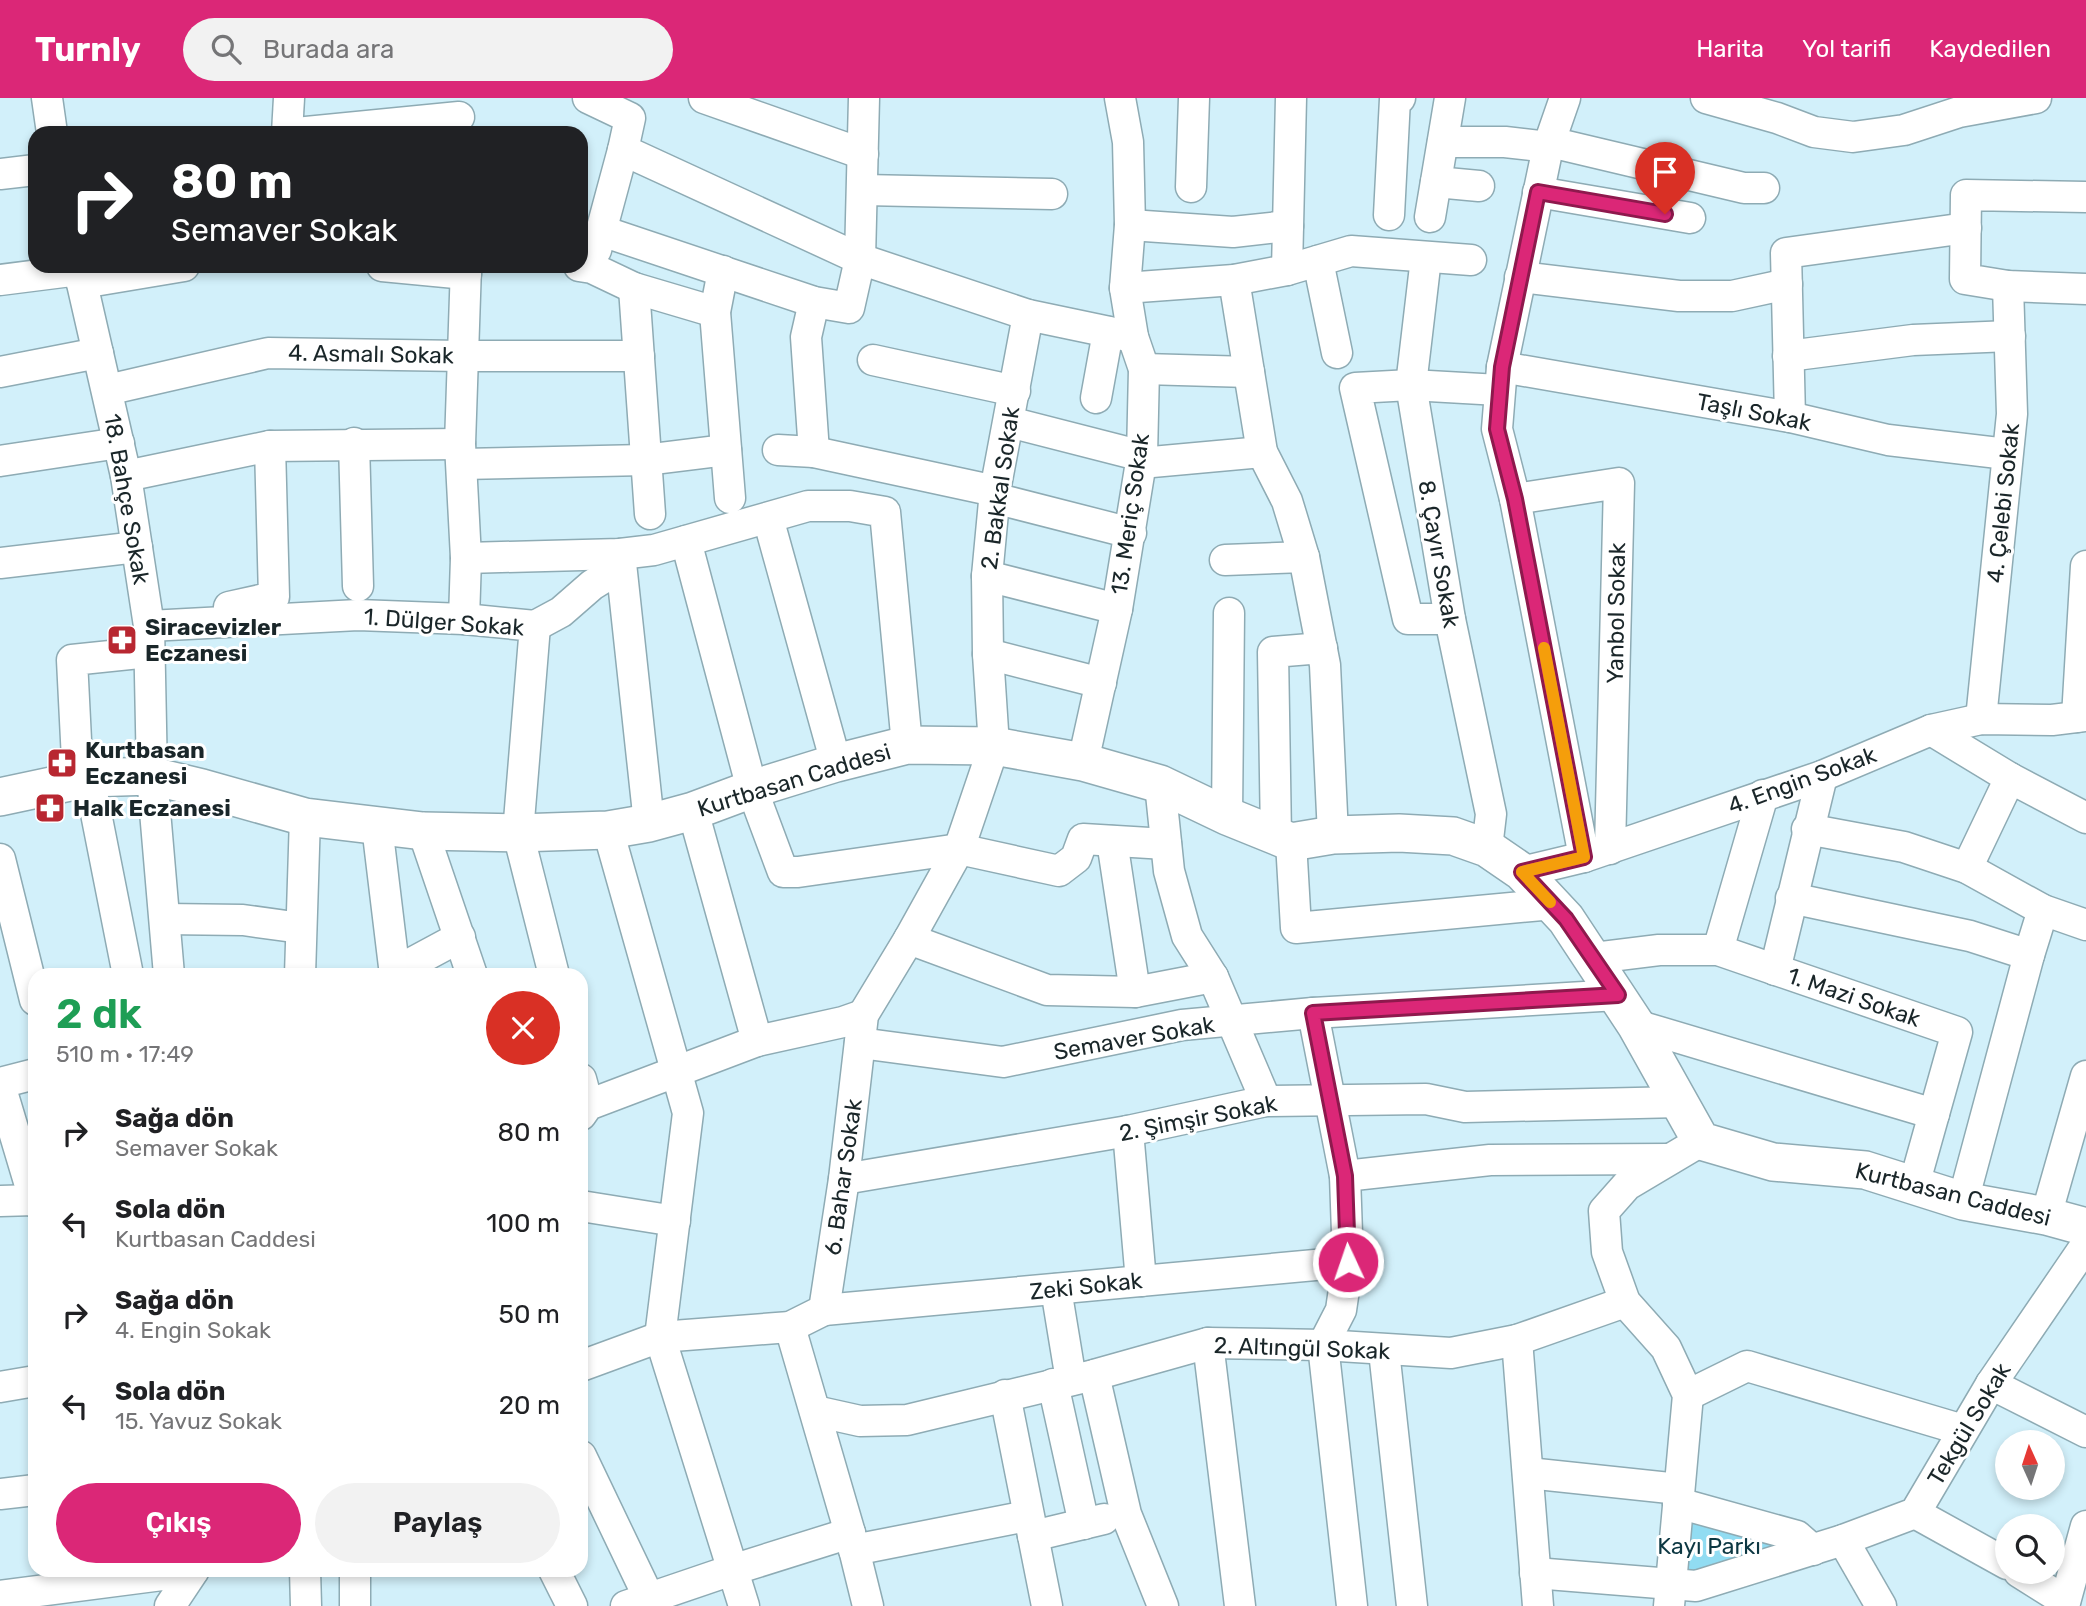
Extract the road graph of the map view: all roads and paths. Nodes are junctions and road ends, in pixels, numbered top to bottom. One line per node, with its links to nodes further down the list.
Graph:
1 (47, 98): 15 (street)
2 (289, 98): 16 (street)
3 (588, 98): 20 (street)
4 (704, 98): 21 (street)
5 (864, 98): 21 (street)
6 (1120, 98): 35 (street, 13. Meriç Sokak)
7 (1194, 98): 26 (street)
8 (1292, 98): 36 (street)
9 (1400, 98): 32 (street)
10 (1450, 98): 18 (street)
11 (1565, 98): 19 (street)
12 (1706, 98): 13 (street)
13 (2036, 98)
14 (460, 116): 17 (street)
15 (51, 126)
16 (287, 126)
17 (364, 126)
18 (1443, 142): 19 (street); 24 (street)
19 (1549, 144): 27 (street); 29 (street)
20 (623, 150): 38 (street); 40 (street)
21 (863, 154): 28 (street)
22 (28, 171): 23 (street)
23 (0, 174)
24 (1436, 182): 25 (street); 33 (street)
25 (1479, 186)
26 (1191, 187)
27 (1764, 188)
28 (864, 190): 30 (street); 40 (street)
29 (1538, 192): 34 (street); 49 (street)
30 (1052, 194)
31 (2086, 197): 37 (street)
32 (1389, 215)
33 (1430, 217)
34 (1690, 218)
35 (1130, 225): 36 (street); 55 (street, 13. Meriç Sokak)
36 (1288, 226): 46 (street)
37 (1966, 228): 52 (street); 53 (street)
38 (601, 231): 41 (street); 45 (street)
39 (1426, 258): 42 (street); 43 (street); 72 (street, 8. Çayır Sokak)
40 (860, 259): 57 (street); 59 (street)
41 (588, 260)
42 (1471, 260)
43 (1318, 261): 46 (street); 63 (street)
44 (588, 268): 54 (street)
45 (723, 271): 57 (street); 58 (street)
46 (1287, 271): 51 (street)
47 (80, 273): 50 (street); 62 (street, 18. Bahçe Sokak)
48 (466, 273): 64 (street)
49 (1520, 277): 52 (street); 71 (street)
50 (0, 280)
51 (1234, 280): 55 (street); 70 (street)
52 (1787, 284): 66 (street)
53 (2008, 286): 56 (street); 61 (street, 4. Çelebi Sokak)
54 (634, 288): 58 (street); 65 (street)
55 (1125, 288): 60 (street, 13. Meriç Sokak)
56 (2086, 289)
57 (814, 302): 83 (street)
58 (715, 312): 81 (street)
59 (1028, 315): 60 (street); 74 (street, 2. Bakkal Sokak)
60 (1121, 335): 68 (street, 13. Meriç Sokak); 75 (street)
61 (2010, 336): 66 (street); 86 (street, 4. Çelebi Sokak)
62 (99, 353): 69 (street); 73 (street, 18. Bahçe Sokak)
63 (1337, 353)
64 (462, 356): 65 (street, 4. Asmalı Sokak); 73 (street, 4. Asmalı Sokak); 85 (street)
65 (639, 356): 87 (street)
66 (1788, 356): 76 (street)
67 (873, 360): 74 (street)
68 (1144, 369): 70 (street); 88 (street, 13. Meriç Sokak)
69 (0, 372)
70 (1249, 372): 84 (street)
71 (1500, 378): 72 (street, Taşlı Sokak); 76 (street, Taşlı Sokak); 93 (street)
72 (1411, 385): 110 (street, 8. Çayır Sokak); 110 (street, Taşlı Sokak)
73 (107, 390): 78 (street, 18. Bahçe Sokak)
74 (1015, 391): 77 (street, 2. Bakkal Sokak)
75 (1096, 398)
76 (1790, 417): 86 (street, Taşlı Sokak)
77 (1009, 422): 88 (street); 91 (street, 2. Bakkal Sokak)
78 (119, 443): 89 (street); 90 (street, 18. Bahçe Sokak)
79 (354, 443): 80 (street); 85 (street); 106 (street)
80 (270, 446): 90 (street); 111 (street)
81 (726, 450): 87 (street); 92 (street)
82 (778, 450): 83 (street)
83 (814, 452): 91 (street)
84 (1262, 452): 88 (street); 99 (street)
85 (461, 454): 87 (street); 100 (street)
86 (2007, 454): 118 (street, 4. Çelebi Sokak)
87 (645, 460): 94 (street)
88 (1142, 460): 96 (street, 13. Meriç Sokak)
89 (0, 461)
90 (126, 476): 98 (street, 18. Bahçe Sokak)
91 (995, 494): 96 (street); 105 (street, 2. Bakkal Sokak)
92 (730, 498)
93 (1515, 499): 148 (street); 148 (street, Yanbol Sokak)
94 (650, 514)
95 (768, 518): 97 (street); 120 (street); 123 (street)
96 (1130, 533): 107 (street, 13. Meriç Sokak)
97 (686, 541): 102 (street); 129 (street)
98 (137, 547): 103 (street); 113 (street, 18. Bahçe Sokak)
99 (1304, 557): 101 (street); 114 (street)
100 (467, 558): 102 (street); 109 (street)
101 (1225, 560)
102 (620, 561): 112 (street); 136 (street)
103 (0, 563)
104 (2086, 566): 117 (street)
105 (987, 576): 107 (street); 115 (street, 2. Bakkal Sokak)
106 (358, 586)
107 (1118, 609): 116 (street, 13. Meriç Sokak)
108 (1229, 613): 133 (street)
109 (464, 619): 111 (street, 1. Dülger Sokak); 112 (street, 1. Dülger Sokak)
110 (1450, 619): 146 (street, 8. Çayır Sokak)
111 (214, 622): 113 (street, 1. Dülger Sokak)
112 (535, 626): 141 (street, 1. Dülger Sokak)
113 (149, 639): 124 (street, 18. Bahçe Sokak); 127 (street, 1. Dülger Sokak)
114 (1322, 648): 142 (street); 143 (street)
115 (988, 654): 116 (street); 121 (street, 2. Bakkal Sokak)
116 (1101, 682): 122 (street, 13. Meriç Sokak)
117 (2082, 716): 118 (street, 4. Engin Sokak)
118 (1980, 719): 119 (street, 4. Engin Sokak)
119 (1931, 730): 125 (street, 4. Engin Sokak); 126 (street)
120 (906, 745): 121 (main road, Kurtbasan Caddesi); 123 (main road, Kurtbasan Caddesi)
121 (994, 747): 122 (main road, Kurtbasan Caddesi); 147 (street, 6. Bahar Sokak)
122 (1083, 762): 128 (main road, Kurtbasan Caddesi)
123 (836, 763): 129 (main road, Kurtbasan Caddesi)
124 (152, 776): 127 (main road, Kurtbasan Caddesi); 134 (main road, Kurtbasan Caddesi); 155 (street, 18. Bahçe Sokak)
125 (1822, 776): 130 (street, 4. Engin Sokak); 138 (street)
126 (2010, 778): 135 (street); 150 (street)
127 (84, 779): 131 (main road, Kurtbasan Caddesi); 163 (street)
128 (1160, 784): 133 (main road, Kurtbasan Caddesi); 145 (street)
129 (752, 789): 132 (main road, Kurtbasan Caddesi); 147 (street)
130 (1763, 796): 148 (street, 4. Engin Sokak); 160 (street)
131 (0, 797)
132 (693, 811): 136 (main road, Kurtbasan Caddesi); 178 (street)
133 (1227, 816): 143 (main road, Kurtbasan Caddesi)
134 (305, 817): 137 (main road, Kurtbasan Caddesi); 157 (street)
135 (2086, 818)
136 (649, 823): 140 (main road, Kurtbasan Caddesi)
137 (377, 825): 139 (main road, Kurtbasan Caddesi); 166 (street)
138 (1807, 829): 150 (street); 152 (street)
139 (423, 831): 141 (main road, Kurtbasan Caddesi); 158 (street)
140 (608, 831): 141 (main road, Kurtbasan Caddesi); 179 (street)
141 (518, 833): 169 (street, 1. Dülger Sokak)
142 (1333, 835): 143 (main road); 146 (main road)
143 (1284, 839): 153 (street)
144 (1112, 841): 145 (street); 147 (street); 173 (street)
145 (1166, 844): 172 (street)
146 (1487, 848): 151 (main road)
147 (959, 849): 159 (street, 6. Bahar Sokak)
148 (1597, 853): 151 (street, 4. Engin Sokak)
149 (0, 859): 171 (street)
150 (1967, 868): 154 (street)
151 (1522, 872): 153 (main road)
152 (1791, 898): 161 (street); 170 (street)
153 (1553, 904): 162 (main road)
154 (2043, 910): 156 (street); 161 (street)
155 (165, 919): 157 (street); 164 (street, 18. Bahçe Sokak)
156 (2086, 926)
157 (301, 928): 165 (street)
158 (460, 937): 167 (street); 168 (street)
159 (909, 939): 173 (street); 177 (street, 6. Bahar Sokak)
160 (1717, 950): 162 (street, 1. Mazi Sokak); 170 (street, 1. Mazi Sokak)
161 (2029, 955): 197 (street)
162 (1594, 958): 174 (main road)
163 (126, 968)
164 (168, 968)
165 (300, 968)
166 (394, 968)
167 (404, 968)
168 (469, 968)
169 (552, 968)
170 (1774, 971): 187 (street, 1. Mazi Sokak)
171 (28, 972)
172 (1213, 977): 173 (street); 176 (street)
173 (1135, 992)
174 (1627, 1010): 175 (street, Semaver Sokak); 186 (main road); 187 (street)
175 (1313, 1013): 176 (street, Semaver Sokak); 184 (street)
176 (1233, 1021): 177 (street, Semaver Sokak); 185 (street)
177 (862, 1029): 178 (street); 193 (street, 6. Bahar Sokak)
178 (757, 1041): 179 (street)
179 (675, 1072): 183 (street); 200 (street)
180 (28, 1076): 182 (street)
181 (2086, 1076): 199 (street)
182 (0, 1084): 192 (street)
183 (588, 1098)
184 (1331, 1099): 185 (street, 2. Şimşir Sokak); 186 (street, 2. Şimşir Sokak); 191 (street)
185 (1266, 1101): 188 (street, 2. Şimşir Sokak)
186 (1681, 1102): 189 (main road)
187 (1934, 1114): 194 (street, 1. Mazi Sokak)
188 (1128, 1131): 193 (street, 2. Şimşir Sokak); 204 (street)
189 (1701, 1141): 190 (street); 194 (main road, Kurtbasan Caddesi)
190 (1670, 1159): 191 (street); 206 (street)
191 (1345, 1176): 203 (street)
192 (28, 1178)
193 (845, 1179): 207 (street, 6. Bahar Sokak)
194 (1914, 1185): 197 (main road, Kurtbasan Caddesi)
195 (0, 1201): 196 (street)
196 (28, 1201)
197 (1964, 1201): 199 (main road, Kurtbasan Caddesi)
198 (588, 1207): 200 (street)
199 (2046, 1216): 201 (main road, Kurtbasan Caddesi)
200 (675, 1221): 209 (street)
201 (2086, 1227)
202 (2086, 1245): 217 (street, Tekgül Sokak)
203 (1348, 1262): 204 (street, Zeki Sokak); 212 (street)
204 (1141, 1281): 205 (street, Zeki Sokak)
205 (1056, 1289): 207 (street, Zeki Sokak); 215 (street)
206 (1625, 1302): 210 (street, 2. Altıngül Sokak); 220 (street)
207 (824, 1310): 208 (street)
208 (790, 1326): 209 (street); 221 (street)
209 (660, 1338): 214 (street); 238 (street)
210 (1517, 1340): 213 (street, 2. Altıngül Sokak); 224 (street)
211 (1208, 1343): 212 (street, 2. Altıngül Sokak); 215 (street, 2. Altıngül Sokak); 258 (street)
212 (1323, 1345): 213 (street, 2. Altıngül Sokak); 259 (street)
213 (1384, 1351): 260 (street)
214 (588, 1356)
215 (1073, 1380): 219 (street, 2. Altıngül Sokak); 230 (street); 231 (street)
216 (28, 1382): 218 (street)
217 (1990, 1384): 222 (street, Tekgül Sokak); 223 (street)
218 (0, 1387)
219 (1005, 1395): 221 (street, 2. Altıngül Sokak); 232 (street)
220 (1688, 1395): 222 (street); 228 (street)
221 (815, 1410): 234 (street)
222 (1963, 1430): 229 (street, Tekgül Sokak)
223 (2086, 1432)
224 (1528, 1473): 228 (street); 239 (street)
225 (588, 1474): 248 (street)
226 (28, 1491): 227 (street)
227 (0, 1494)
228 (1678, 1496): 236 (street); 246 (street)
229 (1915, 1513): 233 (street); 237 (street)
230 (1126, 1514): 231 (street); 257 (street)
231 (1084, 1524): 232 (street)
232 (1030, 1526): 234 (street); 256 (street)
233 (1843, 1540): 236 (street); 262 (street)
234 (852, 1541): 238 (street); 255 (street)
235 (2083, 1545): 249 (street)
236 (1812, 1550): 246 (street)
237 (1995, 1557)
238 (732, 1570): 248 (street); 254 (street)
239 (1535, 1573): 246 (street); 261 (street)
240 (119, 1577): 247 (street)
241 (189, 1577): 250 (street)
242 (305, 1577): 251 (street)
243 (355, 1577): 252 (street)
244 (558, 1577): 253 (street)
245 (2036, 1584): 249 (street)
246 (1669, 1595)
247 (0, 1596)
248 (637, 1602)
249 (2064, 1603)
250 (170, 1606)
251 (306, 1606)
252 (355, 1606)
253 (572, 1606)
254 (744, 1606)
255 (868, 1606)
256 (1047, 1606)
257 (1163, 1606)
258 (1240, 1606)
259 (1352, 1606)
260 (1412, 1606)
261 (1538, 1606)
262 (1881, 1606)

